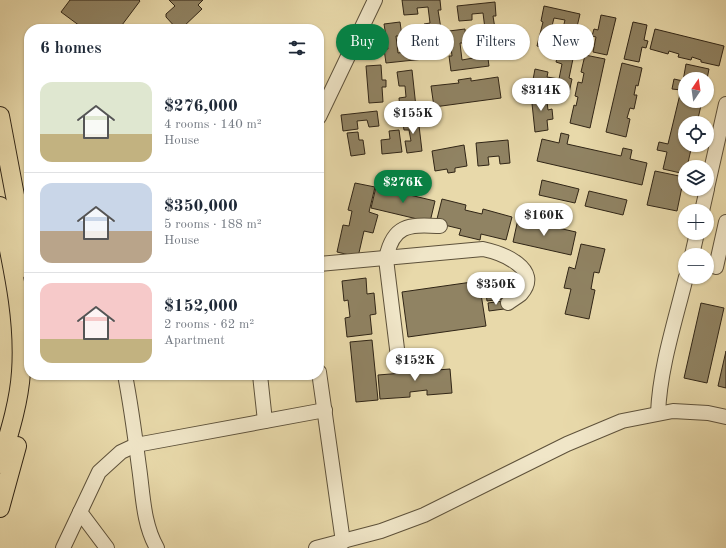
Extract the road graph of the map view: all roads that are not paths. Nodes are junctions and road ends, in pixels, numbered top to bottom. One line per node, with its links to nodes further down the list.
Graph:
1 (375, 0): 2 (street)
2 (324, 100)
3 (726, 104): 5 (street)
4 (0, 116): 9 (main road)
5 (713, 160)
6 (0, 206): 16 (main road)
7 (726, 222): 10 (street)
8 (440, 226): 11 (street)
9 (24, 243)
10 (724, 244): 13 (street)
11 (386, 259): 12 (street); 15 (street); 18 (street)
12 (324, 264)
13 (716, 267)
14 (684, 284): 24 (street)
15 (508, 303)
16 (24, 331)
17 (24, 345): 28 (main road)
18 (398, 357)
19 (32, 380): 29 (main road)
20 (126, 380): 27 (street)
21 (261, 380): 26 (street)
22 (320, 380): 23 (street)
23 (325, 410): 26 (street); 31 (street)
24 (658, 413): 25 (street); 31 (street)
25 (726, 418)
26 (266, 421): 27 (street)
27 (136, 445): 30 (street); 34 (street)
28 (0, 464)
29 (0, 508)
30 (80, 512): 32 (street); 33 (street)
31 (343, 542): 35 (street)
32 (63, 548)
33 (107, 548)
34 (157, 548)
35 (316, 548)

